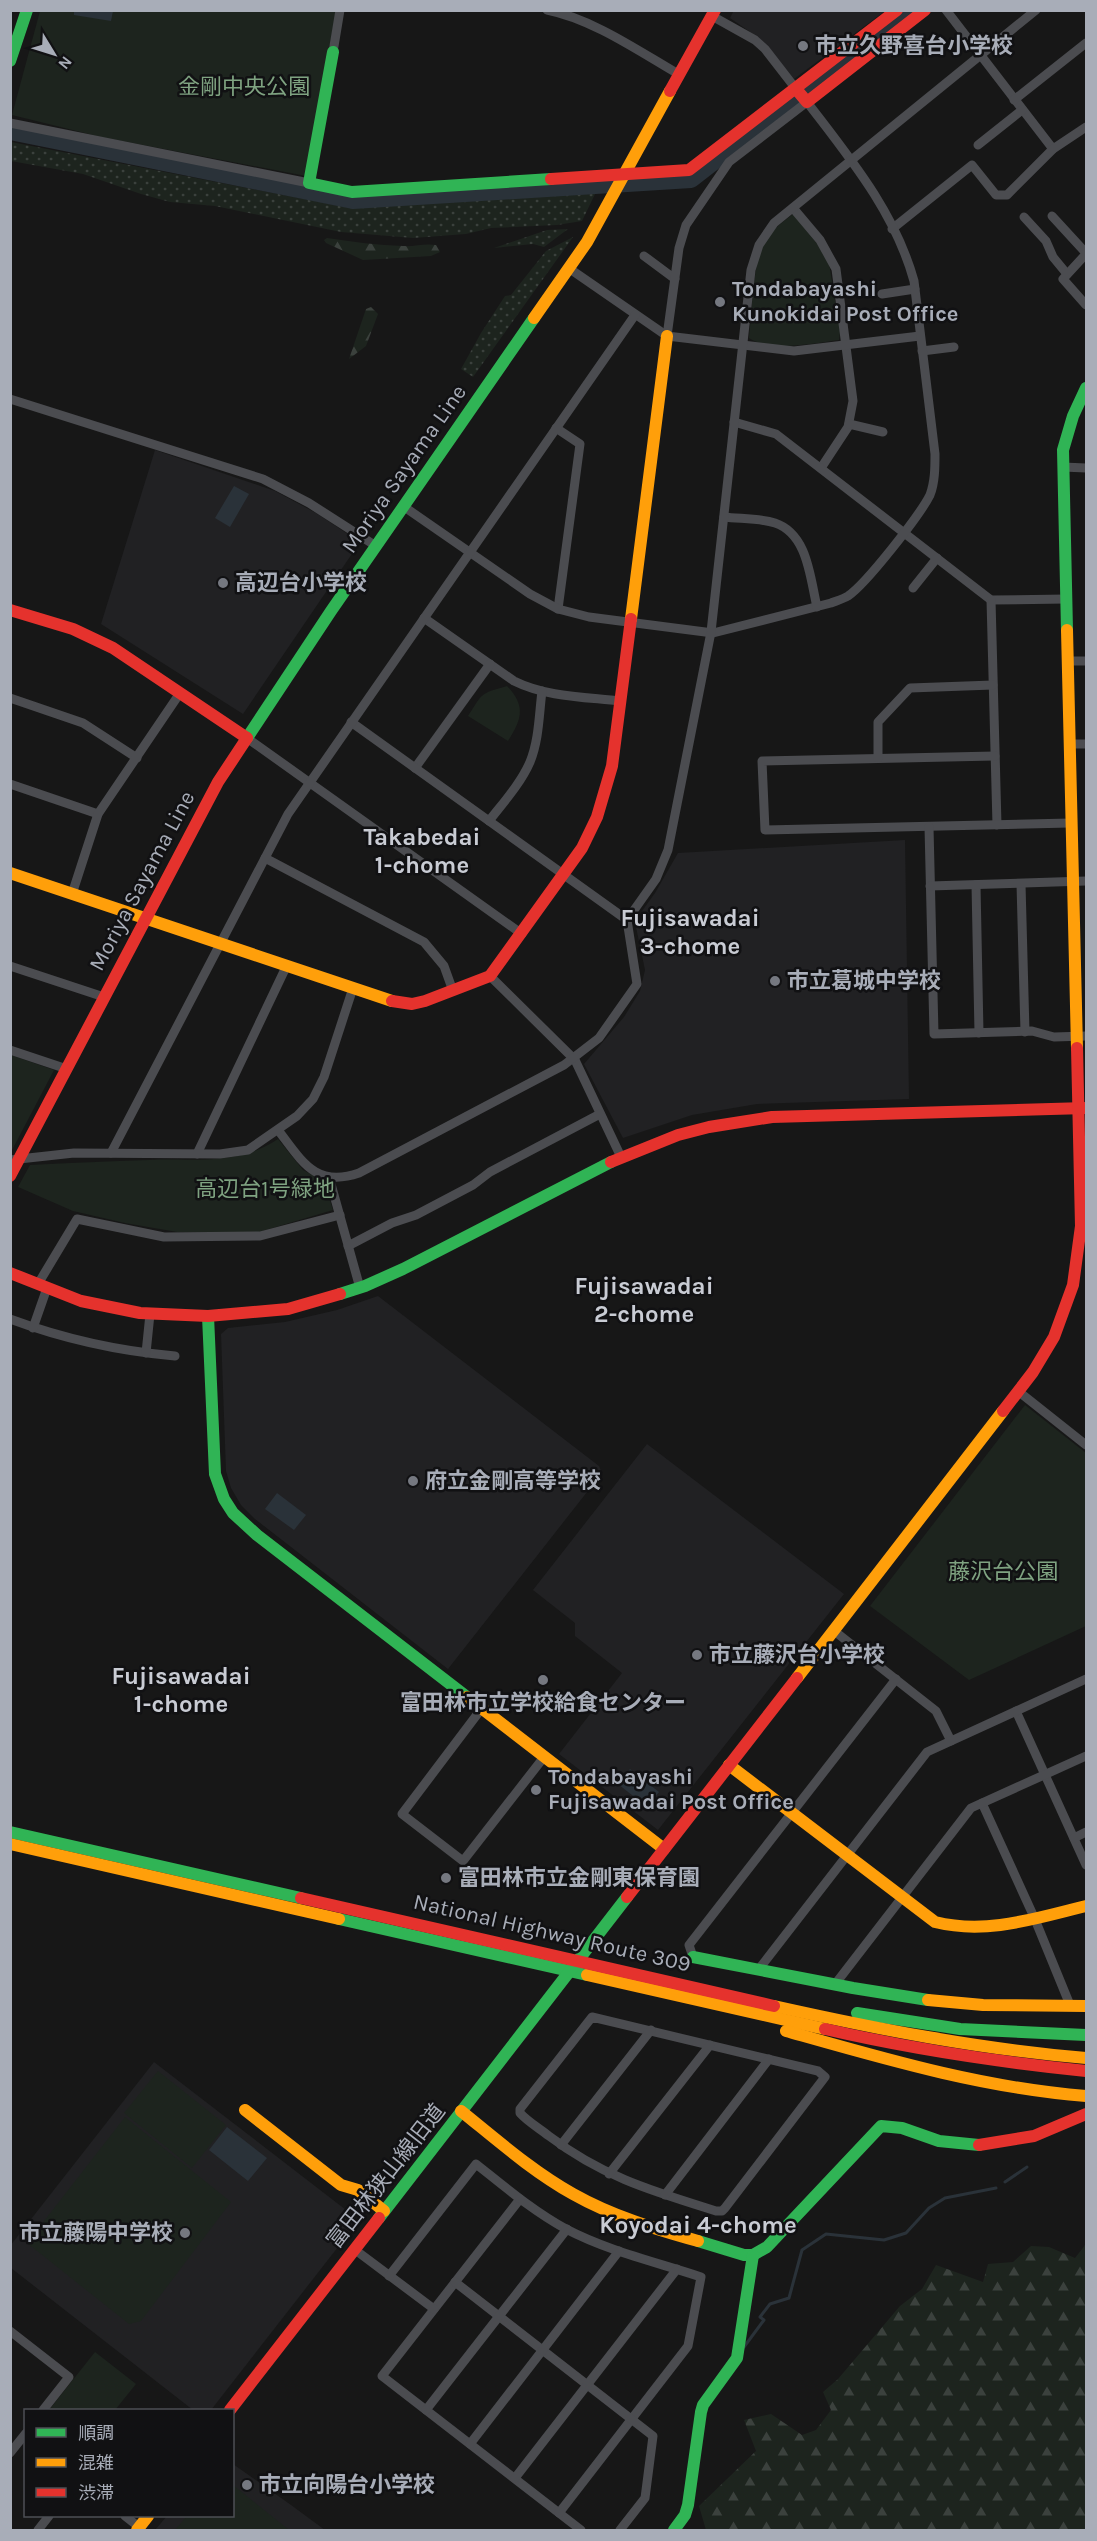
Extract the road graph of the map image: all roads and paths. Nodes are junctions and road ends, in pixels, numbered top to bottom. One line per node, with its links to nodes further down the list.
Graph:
1 (27, 10): 12 (main road)
2 (340, 10): 10 (street)
3 (548, 10): 13 (street)
4 (897, 10): 14 (main road)
5 (925, 10): 14 (main road)
6 (946, 10): 11 (street)
7 (1036, 10): 11 (street)
8 (714, 14): 13 (main road, Moriya Sayama Line); 14 (street)
9 (1086, 44): 15 (street)
10 (333, 52): 22 (main road)
11 (981, 56): 15 (street); 21 (street)
12 (10, 61)
13 (680, 75): 29 (main road, Moriya Sayama Line)
14 (801, 95): 21 (street); 22 (main road); 31 (street)
15 (1014, 100): 16 (street)
16 (1022, 110): 19 (street); 20 (street)
17 (10, 123): 22 (street)
18 (1086, 127): 20 (street)
19 (978, 145)
20 (1053, 149): 26 (street)
21 (852, 160): 23 (street); 26 (street)
22 (309, 183)
23 (793, 208): 38 (street); 39 (street)
24 (1052, 216): 27 (street)
25 (1024, 217): 30 (street)
26 (892, 229): 32 (street)
27 (1086, 254): 30 (street)
28 (644, 256): 31 (street)
29 (570, 268): 35 (street); 51 (main road, Moriya Sayama Line)
30 (1067, 274): 34 (street)
31 (675, 279): 36 (street)
32 (915, 289): 33 (street); 37 (street)
33 (882, 294)
34 (1086, 305)
35 (635, 315): 36 (street); 46 (street)
36 (667, 336): 38 (street); 64 (main road)
37 (920, 336): 39 (street); 41 (street)
38 (743, 346): 39 (street); 44 (street)
39 (846, 346): 45 (street)
40 (954, 347): 41 (street)
41 (922, 351): 53 (street)
42 (1086, 388): 48 (main road)
43 (10, 399): 54 (street)
44 (734, 422): 49 (street); 52 (street)
45 (849, 424): 47 (street); 49 (street)
46 (556, 428): 55 (street); 61 (street)
47 (883, 432)
48 (1062, 467): 50 (street); 58 (main road)
49 (821, 468): 53 (street)
50 (1086, 468)
51 (404, 506): 54 (main road, Moriya Sayama Line); 55 (street)
52 (724, 517): 60 (street); 65 (street)
53 (903, 532): 56 (street); 60 (street)
54 (376, 546): 75 (main road, Moriya Sayama Line)
55 (469, 552): 61 (street); 63 (street)
56 (937, 558): 57 (street); 59 (street)
57 (913, 588)
58 (1066, 599): 59 (street); 66 (main road)
59 (991, 600): 69 (street)
60 (817, 607): 65 (street)
61 (558, 609): 64 (street)
62 (10, 610): 71 (main road)
63 (424, 618): 68 (street); 74 (street)
64 (630, 622): 65 (street); 73 (main road)
65 (711, 632): 99 (street)
66 (1067, 661): 67 (street); 76 (main road)
67 (1086, 661)
68 (490, 664): 70 (street); 81 (street)
69 (993, 685): 78 (street); 80 (street)
70 (542, 692): 73 (street); 85 (street)
71 (180, 693): 75 (main road); 79 (street)
72 (10, 698): 79 (street)
73 (620, 701): 91 (main road)
74 (351, 722): 81 (street); 82 (street)
75 (247, 738): 82 (street); 98 (main road, Moriya Sayama Line)
76 (1069, 744): 77 (street); 86 (main road)
77 (1086, 744)
78 (995, 756): 80 (street); 87 (street)
79 (136, 758): 84 (street)
80 (879, 758): 88 (street)
81 (415, 768): 85 (street)
82 (309, 782): 89 (street); 100 (street)
83 (10, 784): 84 (street)
84 (98, 814): 97 (street)
85 (489, 821): 91 (street)
86 (1070, 824): 87 (street); 93 (main road)
87 (997, 825): 88 (street)
88 (929, 827): 96 (street)
89 (265, 858): 101 (street); 106 (street)
90 (10, 873): 97 (main road)
91 (564, 875): 99 (street); 100 (main road)
92 (1086, 881): 93 (street)
93 (1072, 882): 94 (street); 110 (main road)
94 (1021, 884): 95 (street); 108 (street)
95 (976, 885): 96 (street); 109 (street)
96 (930, 886): 109 (street)
97 (72, 894): 98 (main road)
98 (145, 919): 101 (main road); 107 (main road, Moriya Sayama Line)
99 (627, 920): 112 (street)
100 (522, 934): 104 (main road)
101 (220, 943): 102 (main road); 117 (street)
102 (287, 965): 105 (main road); 118 (street)
103 (10, 966): 107 (street)
104 (490, 976): 106 (main road); 112 (street)
105 (353, 988): 106 (main road); 116 (street)
106 (453, 991)
107 (104, 997): 113 (main road, Moriya Sayama Line)
108 (1025, 1032): 109 (street); 110 (street)
109 (979, 1033)
110 (1081, 1036): 114 (main road)
111 (10, 1050): 113 (street)
112 (573, 1059): 115 (street); 122 (street)
113 (67, 1069): 120 (main road, Moriya Sayama Line)
114 (1082, 1108): 119 (main road); 124 (main road)
115 (600, 1114): 119 (street); 125 (street)
116 (278, 1130): 118 (street); 122 (street)
117 (111, 1153): 118 (street); 120 (street)
118 (197, 1154)
119 (621, 1157): 128 (main road)
120 (15, 1159): 121 (main road, Moriya Sayama Line)
121 (10, 1176)
122 (330, 1177): 123 (street)
123 (340, 1215): 125 (street); 127 (street)
124 (1083, 1243): 135 (main road)
125 (348, 1246): 128 (street)
126 (10, 1273): 127 (main road)
127 (42, 1286): 129 (main road); 132 (street)
128 (360, 1288): 130 (main road)
129 (150, 1314): 130 (main road); 133 (street)
130 (208, 1316): 140 (main road)
131 (10, 1319): 132 (street)
132 (33, 1328): 133 (street)
133 (146, 1353): 134 (street)
134 (175, 1356)
135 (1018, 1391): 136 (street); 137 (main road)
136 (1085, 1439)
137 (833, 1630): 138 (street); 145 (main road)
138 (896, 1679): 142 (street); 148 (street)
139 (1086, 1679): 141 (street)
140 (482, 1708): 143 (main road); 143 (street)
141 (1016, 1711): 142 (street); 146 (street)
142 (951, 1741): 156 (street)
143 (544, 1756): 154 (main road)
144 (1086, 1756): 146 (street)
145 (729, 1765): 148 (main road); 154 (main road)
146 (1045, 1774): 147 (street); 152 (street)
147 (982, 1803): 160 (street); 162 (street)
148 (792, 1813): 156 (main road); 163 (street)
149 (10, 1823): 158 (main road)
150 (10, 1832): 158 (main road, National Highway Route 309)
151 (1086, 1832): 152 (street)
152 (1074, 1838): 157 (street)
153 (10, 1844): 159 (main road, National Highway Route 309)
154 (664, 1849): 178 (main road)
155 (10, 1855): 159 (main road)
156 (847, 1856): 160 (main road); 164 (street)
157 (1086, 1865)
158 (165, 1867): 166 (main road, National Highway Route 309)
159 (118, 1869): 167 (main road, National Highway Route 309)
160 (902, 1898): 162 (main road); 165 (street)
161 (1086, 1906): 162 (main road)
162 (1034, 1917): 168 (street)
163 (693, 1957): 164 (main road)
164 (759, 1969): 165 (main road)
165 (836, 1983): 168 (main road)
166 (725, 1994): 171 (main road); 173 (main road, National Highway Route 309)
167 (706, 2002): 175 (main road, National Highway Route 309); 176 (main road)
168 (1070, 2005): 169 (main road)
169 (1086, 2006)
170 (651, 2030): 172 (street); 180 (street); 180 (street)
171 (1086, 2035)
172 (710, 2045): 174 (street); 181 (street)
173 (1086, 2058)
174 (769, 2059): 182 (street); 182 (street)
175 (1086, 2071)
176 (1086, 2096)
177 (245, 2110): 184 (main road)
178 (461, 2111): 184 (main road, 富田林狭山線旧道); 188 (main road, 富田林狭山線旧道)
179 (1086, 2115): 188 (main road)
180 (561, 2145): 181 (street)
181 (609, 2174): 182 (street)
182 (664, 2195)
183 (520, 2199): 185 (street); 190 (street); 191 (street)
184 (384, 2211): 186 (main road, 富田林狭山線旧道)
185 (567, 2229): 187 (street); 193 (street)
186 (354, 2249): 190 (street); 198 (main road, 富田林狭山線旧道)
187 (619, 2251): 189 (street); 195 (street)
188 (753, 2255): 213 (main road)
189 (677, 2269): 196 (street); 200 (street)
190 (389, 2276): 192 (street)
191 (455, 2283): 192 (street); 193 (street)
192 (434, 2310): 199 (street)
193 (499, 2317): 195 (street); 199 (street)
194 (12, 2335): 197 (street)
195 (543, 2350): 196 (street); 202 (street)
196 (587, 2385): 200 (street); 204 (street)
197 (44, 2409)
198 (231, 2409)
199 (426, 2410): 202 (street)
200 (632, 2419): 205 (street); 212 (street)
201 (24, 2437): 203 (street)
202 (470, 2444): 204 (street)
203 (10, 2453)
204 (515, 2478): 205 (street)
205 (560, 2513): 211 (street)
206 (48, 2517): 210 (street)
207 (126, 2517): 209 (street)
208 (147, 2517): 209 (main road)
209 (138, 2529)
210 (38, 2530)
211 (581, 2530)
212 (620, 2530)
213 (674, 2530)

